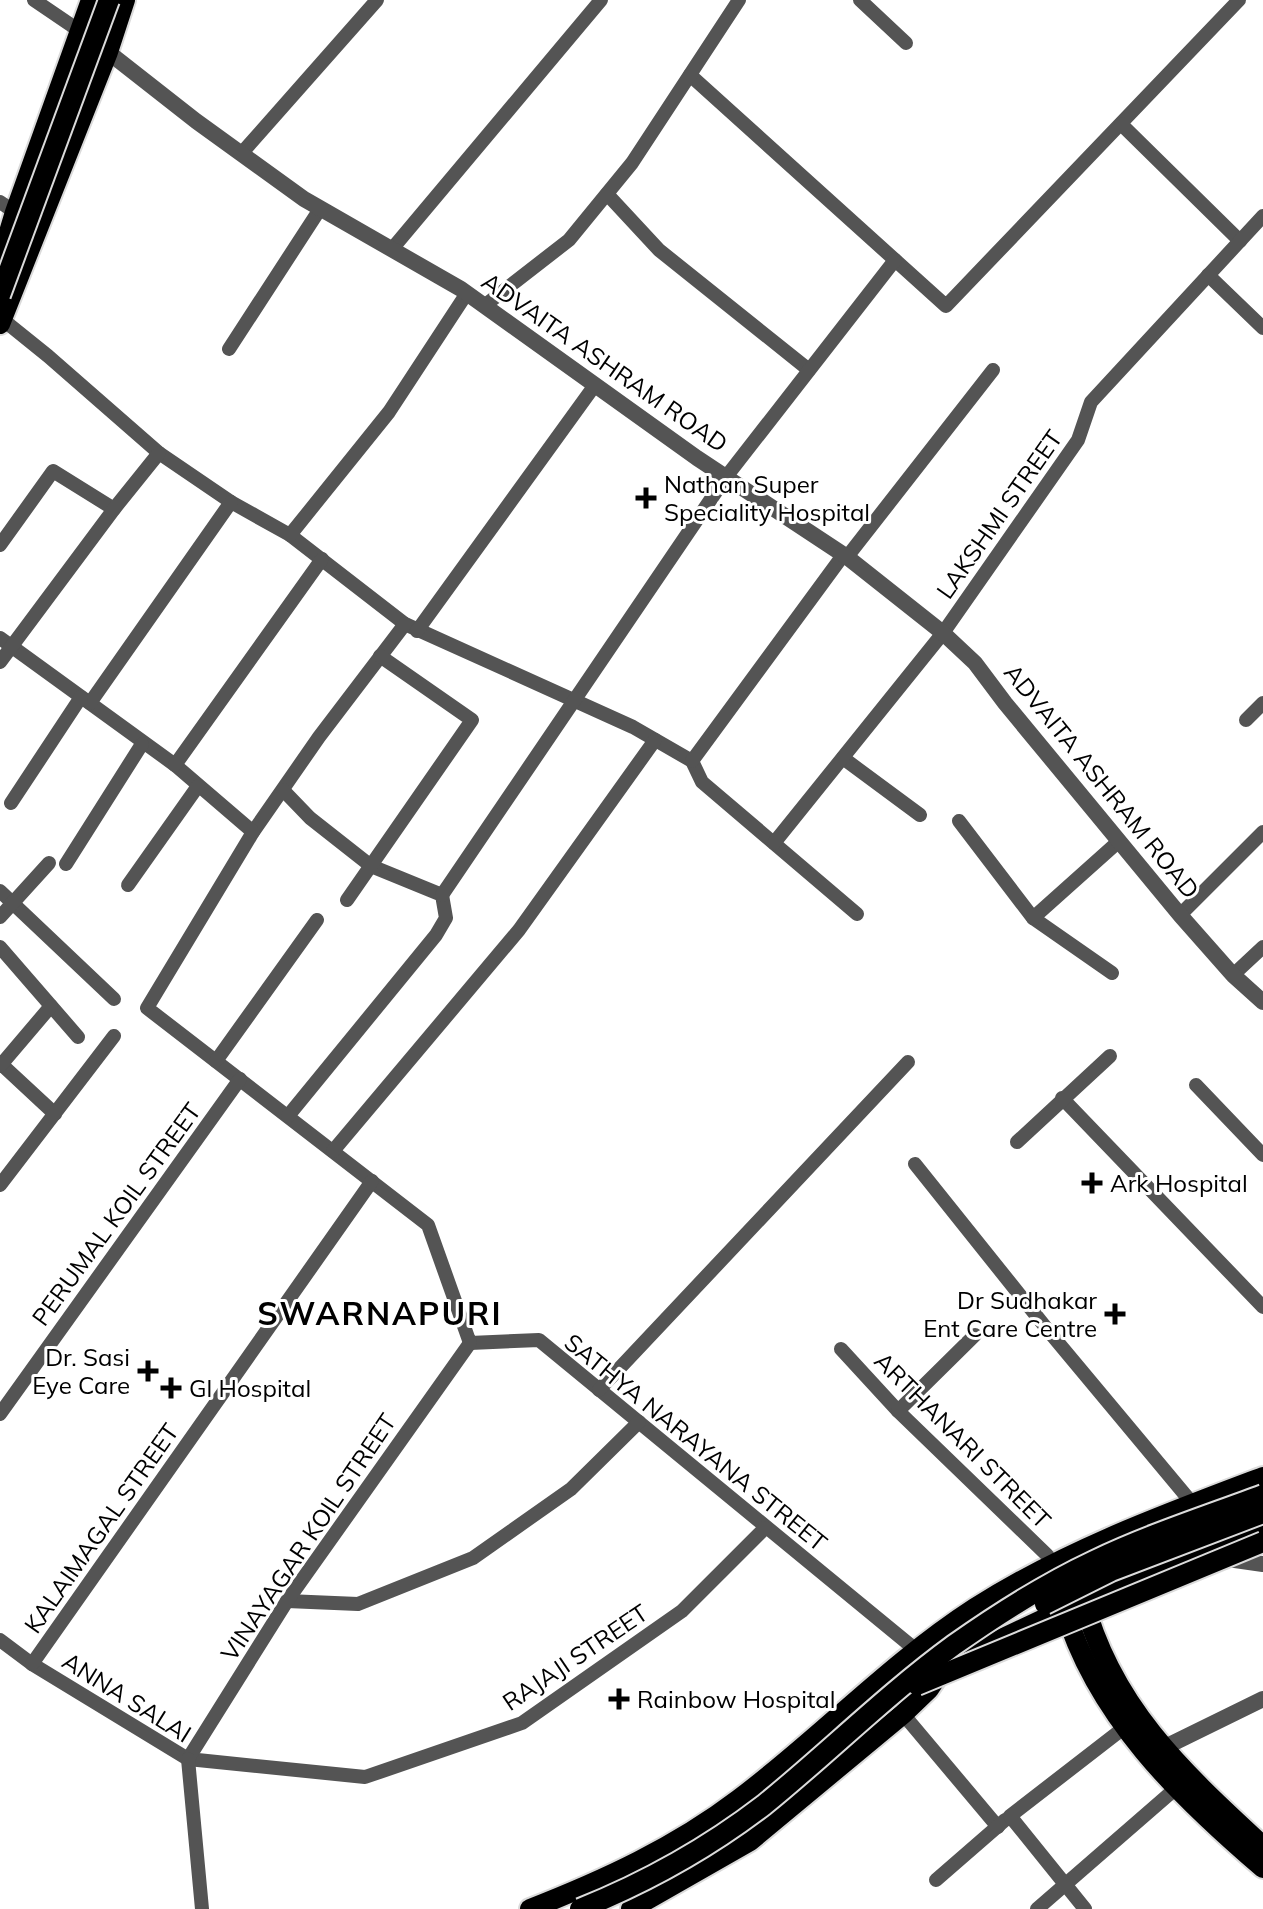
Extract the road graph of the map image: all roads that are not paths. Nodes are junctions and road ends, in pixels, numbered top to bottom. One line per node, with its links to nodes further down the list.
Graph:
1 (34, 0): 10 (street)
2 (91, 0): 10 (main road)
3 (109, 0): 26 (main road, bridge)
4 (125, 0): 12 (main road)
5 (377, 0): 15 (street)
6 (601, 0): 21 (street)
7 (739, 0): 13 (street)
8 (860, 0): 11 (street)
9 (1239, 0): 14 (street)
10 (79, 30): 12 (street); 17 (main road)
11 (906, 43)
12 (108, 52): 15 (street, ADVAITA ASHRAM ROAD); 28 (main road)
13 (690, 75): 16 (street); 22 (street)
14 (1121, 124): 20 (street); 22 (street)
15 (241, 154): 18 (street, ADVAITA ASHRAM ROAD)
16 (607, 194): 27 (street); 31 (street)
17 (7, 207): 23 (main road)
18 (320, 209): 21 (street, ADVAITA ASHRAM ROAD); 30 (street)
19 (1263, 216): 20 (street, LAKSHMI STREET)
20 (1240, 241): 24 (street, LAKSHMI STREET)
21 (392, 249): 25 (street, ADVAITA ASHRAM ROAD)
22 (895, 260): 31 (street)
23 (0, 262)
24 (1208, 275): 29 (street); 43 (street, LAKSHMI STREET)
25 (467, 293): 27 (street, ADVAITA ASHRAM ROAD); 38 (street)
26 (0, 295)
27 (484, 306): 33 (street, ADVAITA ASHRAM ROAD)
28 (1, 321): 34 (street)
29 (1263, 328)
30 (229, 349)
31 (809, 370): 35 (street)
32 (993, 370): 40 (street)
33 (595, 385): 35 (street, ADVAITA ASHRAM ROAD); 42 (street)
34 (159, 453): 36 (street); 37 (street)
35 (726, 477): 40 (street, ADVAITA ASHRAM ROAD); 48 (street)
36 (231, 502): 38 (street); 47 (street)
37 (114, 509): 39 (street); 44 (street)
38 (290, 535): 41 (street)
39 (0, 545)
40 (846, 556): 43 (street, ADVAITA ASHRAM ROAD); 54 (street)
41 (322, 559): 42 (street); 55 (street)
42 (411, 628): 45 (street); 48 (street)
43 (943, 633): 53 (street, LAKSHMI STREET); 63 (street, ADVAITA ASHRAM ROAD)
44 (5, 642): 46 (street); 47 (street)
45 (380, 656): 57 (street); 67 (street)
46 (0, 662)
47 (86, 700): 52 (street); 58 (street)
48 (573, 700): 51 (street); 70 (street)
49 (1263, 703): 50 (street)
50 (1246, 720)
51 (655, 740): 54 (street); 97 (street)
52 (142, 744): 55 (street); 66 (street)
53 (843, 758): 59 (street); 64 (street, LAKSHMI STREET)
54 (692, 761): 64 (street)
55 (175, 765): 56 (street)
56 (198, 786): 61 (street); 68 (street)
57 (283, 790): 61 (street); 67 (street)
58 (11, 803)
59 (920, 815)
60 (959, 821): 76 (street)
61 (253, 832): 88 (street)
62 (1263, 832): 74 (street)
63 (1118, 842): 74 (street, ADVAITA ASHRAM ROAD); 76 (street)
64 (774, 843): 73 (street)
65 (49, 863): 72 (street)
66 (66, 864)
67 (371, 866): 70 (street); 71 (street)
68 (128, 885)
69 (0, 891): 72 (street)
70 (442, 895): 95 (street)
71 (347, 900)
72 (12, 904): 75 (street); 82 (street)
73 (857, 914)
74 (1180, 915): 81 (street, ADVAITA ASHRAM ROAD)
75 (0, 917)
76 (1033, 918): 80 (street)
77 (317, 920): 88 (street)
78 (0, 947): 84 (street)
79 (1263, 947): 81 (street)
80 (1112, 973)
81 (1233, 975): 83 (street, ADVAITA ASHRAM ROAD)
82 (114, 999)
83 (1263, 1002)
84 (51, 1006): 86 (street); 90 (street)
85 (114, 1036): 94 (street)
86 (78, 1037)
87 (1110, 1056): 93 (street)
88 (216, 1061): 91 (street)
89 (908, 1062): 106 (street)
90 (1, 1065): 94 (street)
91 (240, 1079): 95 (street); 108 (street, PERUMAL KOIL STREET)
92 (1196, 1085): 98 (street)
93 (1062, 1098): 96 (street); 102 (street)
94 (55, 1114): 101 (street)
95 (288, 1116): 97 (street)
96 (1017, 1142)
97 (333, 1151): 100 (street)
98 (1263, 1155)
99 (915, 1164): 112 (street)
100 (372, 1181): 104 (street); 126 (street, KALAIMAGAL STREET)
101 (0, 1185)
102 (1263, 1307)
103 (975, 1335): 107 (street)
104 (470, 1343): 106 (street, SATHYA NARAYANA STREET); 122 (street, VINAYAGAR KOIL STREET)
105 (841, 1349): 107 (street, ARTHANARI STREET)
106 (599, 1390): 109 (street, SATHYA NARAYANA STREET)
107 (898, 1411): 120 (street, ARTHANARI STREET)
108 (0, 1414)
109 (639, 1422): 114 (street, SATHYA NARAYANA STREET); 122 (street)
110 (1263, 1477): 112 (main road)
111 (1263, 1495): 144 (main road, bridge)
112 (1192, 1503): 117 (main road)
113 (1263, 1513): 127 (main road, bridge)
114 (765, 1528): 125 (street, SATHYA NARAYANA STREET); 132 (street, RAJAJI STREET)
115 (1263, 1528): 118 (main road)
116 (1263, 1542): 127 (main road, bridge)
117 (1075, 1554): 120 (main road); 121 (main road)
118 (1197, 1555): 119 (street); 121 (main road)
119 (1263, 1564)
120 (1052, 1565): 123 (main road); 125 (main road)
121 (1084, 1600): 123 (main road); 131 (main road)
122 (287, 1601): 132 (street, VINAYAGAR KOIL STREET)
123 (1064, 1609): 129 (main road); 130 (main road)
124 (0, 1640): 126 (street, ANNA SALAI)
125 (916, 1650): 135 (main road)
126 (32, 1664): 132 (street, ANNA SALAI)
127 (917, 1685): 145 (main road)
128 (1263, 1699): 131 (street)
129 (903, 1714): 134 (street); 140 (main road)
130 (1125, 1727): 131 (main road); 134 (street)
131 (1154, 1752): 133 (main road)
132 (188, 1759): 141 (street, ANNA SALAI)
133 (1182, 1783): 136 (main road); 137 (main road); 139 (street)
134 (1004, 1822): 138 (street); 139 (street)
135 (680, 1840): 142 (main road); 143 (main road)
136 (1263, 1846)
137 (1263, 1868)
138 (936, 1880)
139 (1066, 1885): 146 (street); 147 (street)
140 (636, 1908)
141 (202, 1909)
142 (530, 1909)
143 (545, 1909)
144 (580, 1909)
145 (614, 1909)
146 (1037, 1909)
147 (1085, 1909)

